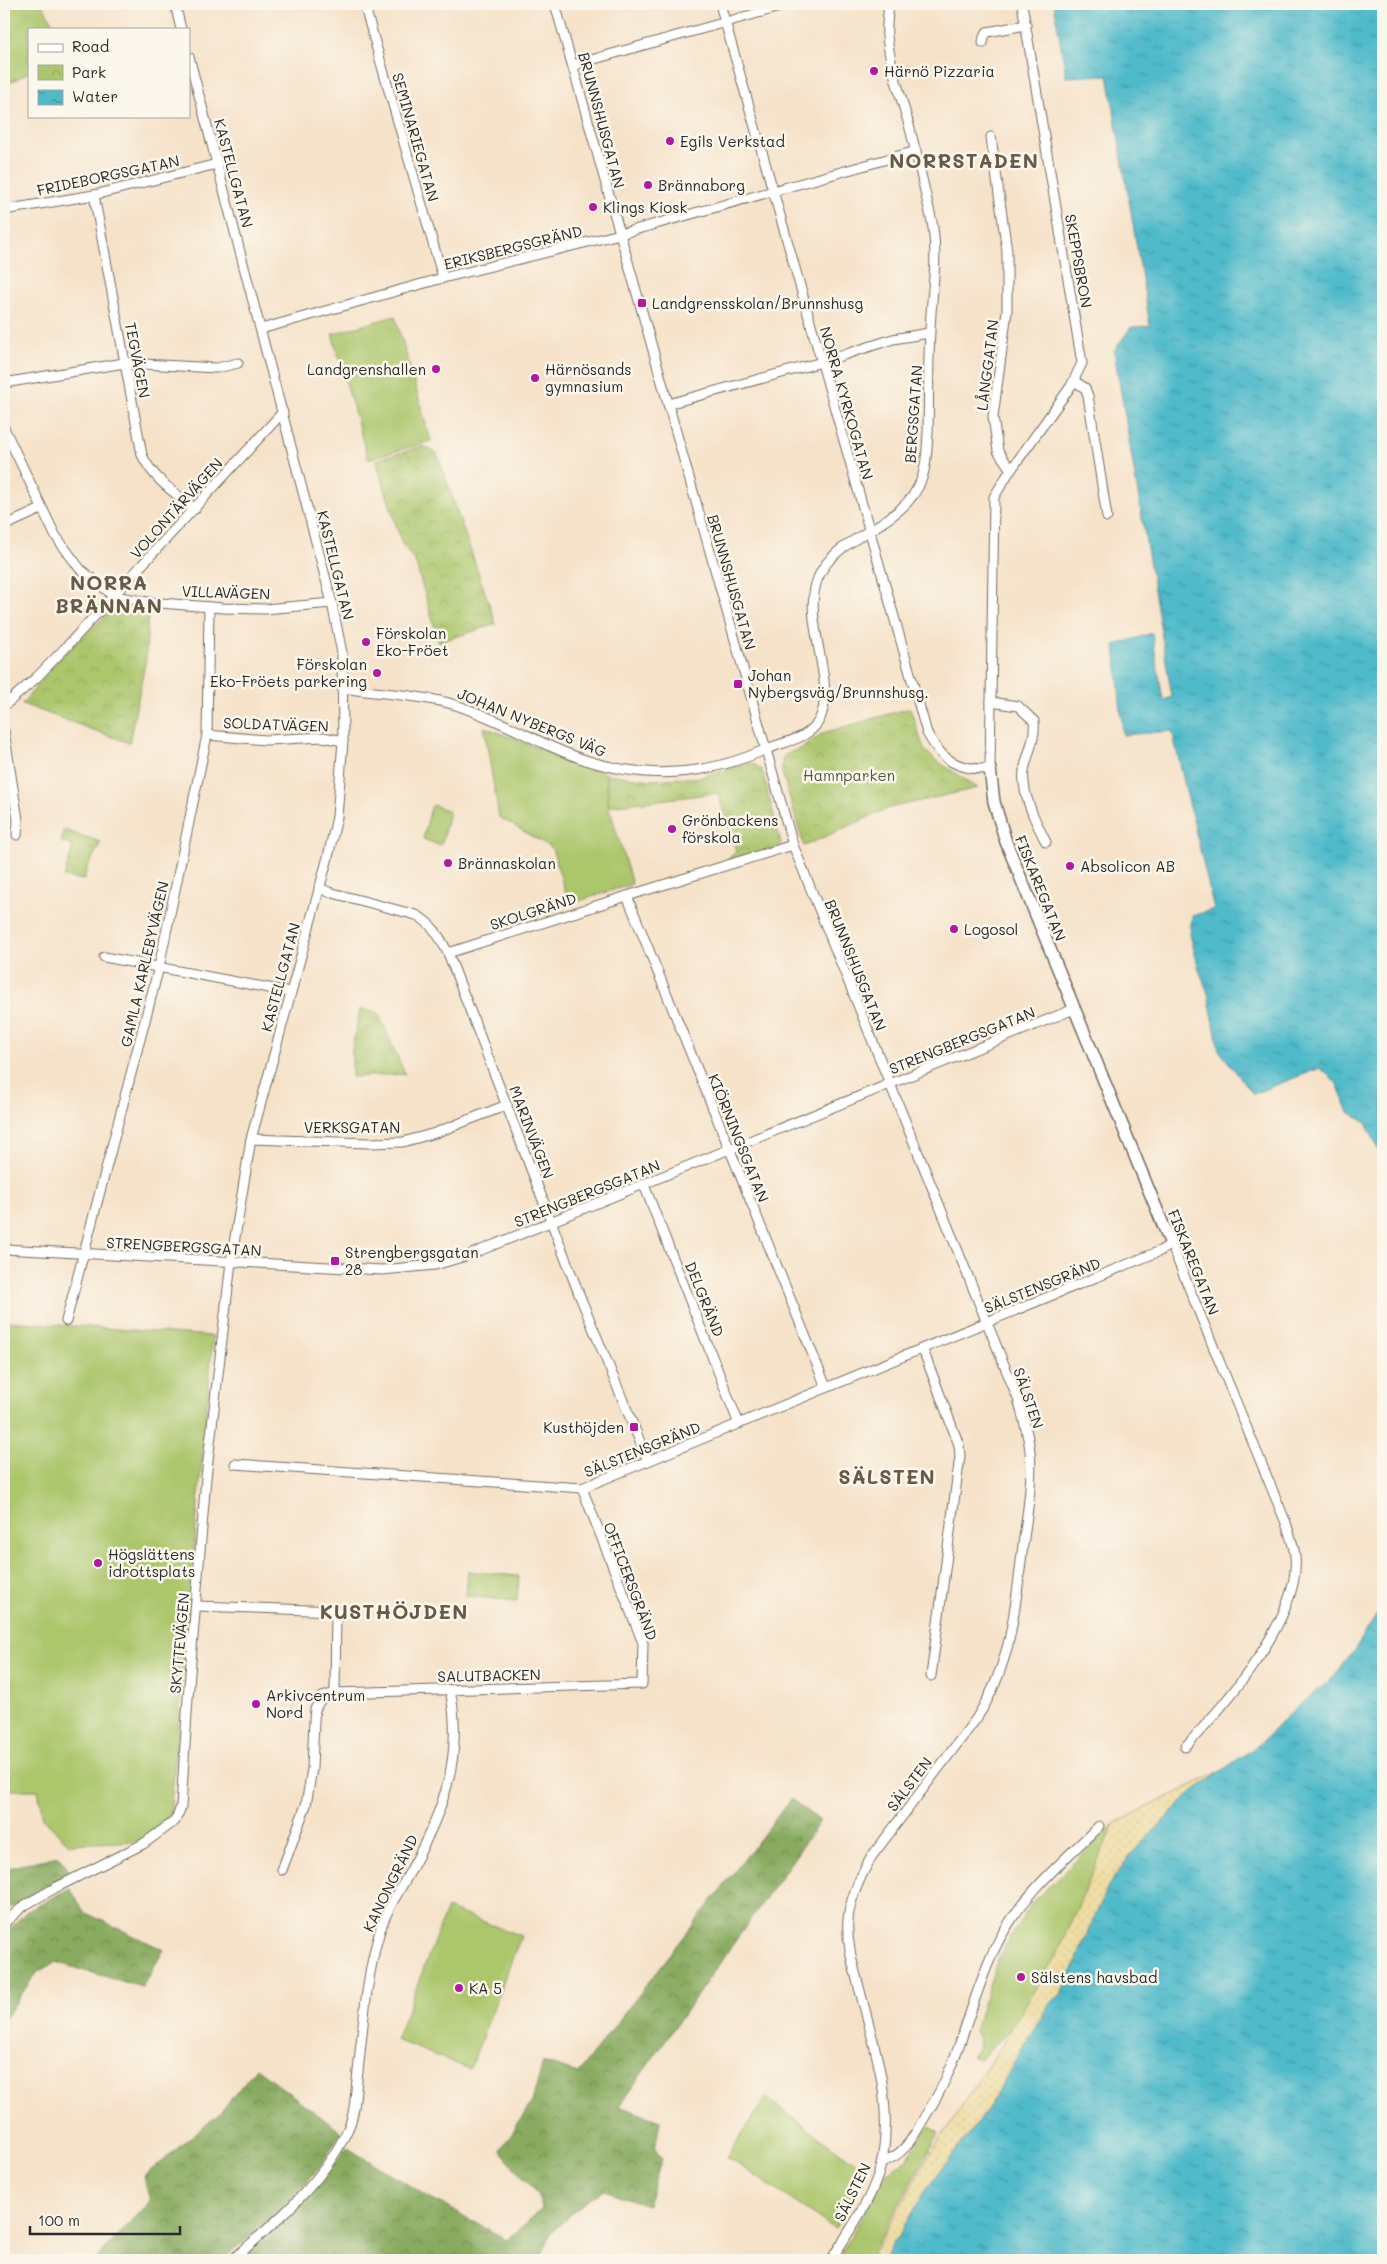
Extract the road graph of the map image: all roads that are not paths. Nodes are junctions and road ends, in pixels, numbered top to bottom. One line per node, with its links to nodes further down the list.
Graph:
1 (175, 4): 10 (street)
2 (364, 4): 21 (street, SEMINARIEGATAN)
3 (555, 4): 13 (street, BRUNNSHUSGATAN)
4 (720, 4): 8 (street, NORRA KYRKOGATAN)
5 (790, 4): 8 (street)
6 (889, 4): 15 (street, BERGSGATAN)
7 (1022, 4): 9 (street, SKEPPSBRON)
8 (725, 22): 13 (street); 17 (street, NORRA KYRKOGATAN)
9 (1026, 25): 11 (street); 27 (street, SKEPPSBRON)
10 (181, 28)
11 (983, 43)
12 (190, 61): 16 (street, KASTELLGATAN)
13 (573, 65): 20 (street, BRUNNSHUSGATAN)
14 (991, 137): 32 (street, LÅNGGATAN)
15 (916, 151): 17 (street, ERIKSBERGSGRÄND); 23 (street, BERGSGATAN)
16 (217, 164): 18 (street, FRIDEBORGSGATAN); 22 (street, KASTELLGATAN)
17 (772, 192): 20 (street, ERIKSBERGSGRÄND); 24 (street, NORRA KYRKOGATAN)
18 (94, 195): 19 (street, FRIDEBORGSGATAN); 25 (street, TEGVÄGEN)
19 (4, 210)
20 (620, 234): 21 (street, ERIKSBERGSGRÄND); 29 (street, BRUNNSHUSGATAN)
21 (443, 278): 22 (street, ERIKSBERGSGRÄND)
22 (261, 329): 30 (street, KASTELLGATAN)
23 (929, 333): 24 (street); 37 (street, BERGSGATAN)
24 (822, 362): 29 (street); 37 (street, NORRA KYRKOGATAN)
25 (124, 363): 26 (street); 28 (street); 34 (street, TEGVÄGEN)
26 (238, 363)
27 (1074, 381): 32 (street, SKEPPSBRON); 35 (street)
28 (4, 383)
29 (668, 404): 47 (street, BRUNNSHUSGATAN)
30 (282, 412): 34 (street, VOLONTÄRVÄGEN); 39 (street, KASTELLGATAN)
31 (4, 428): 33 (street, VILLAVÄGEN)
32 (1011, 470): 42 (street)
33 (41, 509): 36 (street); 38 (street, VILLAVÄGEN)
34 (195, 509): 38 (street, VOLONTÄRVÄGEN)
35 (1108, 517)
36 (4, 526)
37 (869, 532): 47 (street, BERGSGATAN); 48 (street, NORRA KYRKOGATAN)
38 (114, 596): 40 (street, VILLAVÄGEN); 43 (street, VOLONTÄRVÄGEN)
39 (332, 603): 40 (street, VILLAVÄGEN); 41 (street, KASTELLGATAN)
40 (209, 607): 45 (street, GAMLA KARLEBYVÄGEN)
41 (344, 688): 46 (street, KASTELLGATAN); 47 (street, JOHAN NYBERGS VÄG)
42 (991, 702): 48 (street); 50 (street)
43 (4, 706)
44 (4, 731): 49 (street)
45 (207, 735): 46 (street, SOLDATVÄGEN); 56 (street, GAMLA KARLEBYVÄGEN)
46 (343, 741): 52 (street, KASTELLGATAN)
47 (766, 749): 51 (street, BRUNNSHUSGATAN)
48 (990, 769): 58 (street, FISKAREGATAN)
49 (18, 835)
50 (1046, 842)
51 (794, 845): 53 (street, SKOLGRÄND); 59 (street, BRUNNSHUSGATAN)
52 (319, 888): 54 (street, MARINVÄGEN); 57 (street, KASTELLGATAN)
53 (628, 897): 54 (street, SKOLGRÄND); 62 (street, KIÖRNINGSGATAN)
54 (448, 953): 60 (street, MARINVÄGEN)
55 (104, 957): 56 (street)
56 (159, 967): 57 (street); 67 (street, GAMLA KARLEBYVÄGEN)
57 (290, 992): 61 (street, KASTELLGATAN)
58 (1074, 1009): 59 (street, STRENGBERGSGATAN); 65 (street, FISKAREGATAN)
59 (889, 1084): 62 (street, STRENGBERGSGATAN); 70 (street, BRUNNSHUSGATAN)
60 (507, 1105): 61 (street, VERKSGATAN); 64 (street, MARINVÄGEN)
61 (251, 1139): 68 (street, KASTELLGATAN)
62 (730, 1151): 63 (street, STRENGBERGSGATAN); 72 (street, KIÖRNINGSGATAN)
63 (644, 1185): 64 (street, STRENGBERGSGATAN); 73 (street, DELGRÄND)
64 (552, 1222): 68 (street, STRENGBERGSGATAN); 74 (street, MARINVÄGEN)
65 (1171, 1244): 70 (street, SÄLSTENSGRÄND); 82 (street, FISKAREGATAN)
66 (4, 1249): 67 (street, STRENGBERGSGATAN)
67 (83, 1254): 68 (street, STRENGBERGSGATAN); 69 (street, GAMLA KARLEBYVÄGEN)
68 (231, 1262): 77 (street, SKYTTEVÄGEN)
69 (66, 1320)
70 (986, 1322): 71 (street, SÄLSTENSGRÄND); 86 (street, SÄLSTEN)
71 (923, 1350): 72 (street, SÄLSTENSGRÄND); 78 (street)
72 (826, 1387): 73 (street, SÄLSTENSGRÄND)
73 (739, 1424): 74 (street, SÄLSTENSGRÄND)
74 (648, 1461): 76 (street, SÄLSTENSGRÄND)
75 (235, 1464): 76 (street, SÄLSTENSGRÄND)
76 (582, 1488): 79 (street, OFFICERSGRÄND)
77 (196, 1606): 81 (street); 85 (street, SKYTTEVÄGEN)
78 (931, 1676)
79 (642, 1684): 80 (street, SALUTBACKEN)
80 (450, 1690): 81 (street, SALUTBACKEN); 87 (street, KANONGRÄND)
81 (335, 1693): 84 (street)
82 (1184, 1747)
83 (1099, 1826): 86 (street)
84 (282, 1870)
85 (4, 1923)
86 (882, 2161): 88 (street, SÄLSTEN)
87 (232, 2260)
88 (831, 2260)

